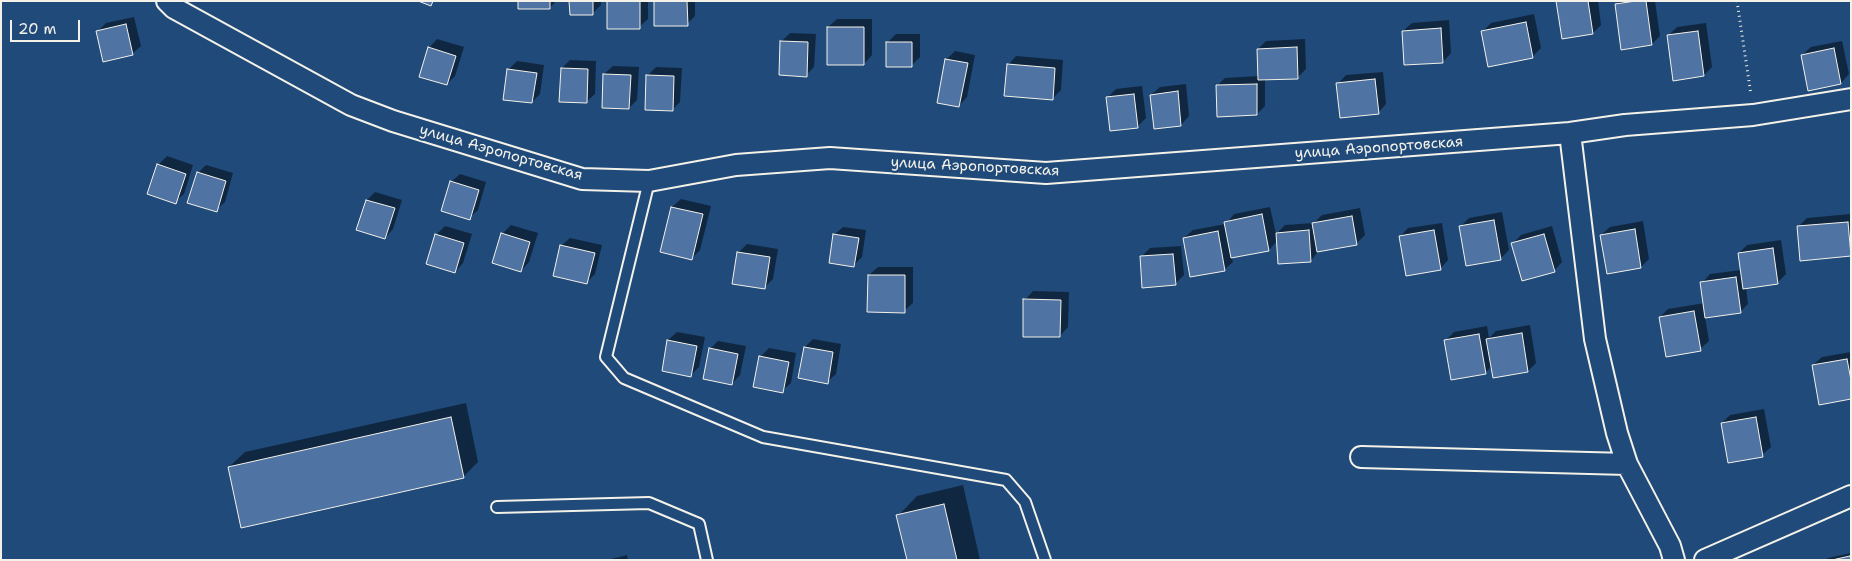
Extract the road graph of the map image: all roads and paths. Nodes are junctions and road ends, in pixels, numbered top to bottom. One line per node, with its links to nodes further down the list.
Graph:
1 (167, 1): 6 (street, улица Аэропортовская)
2 (1737, 1): 4 (path)
3 (1851, 99): 4 (street, улица Аэропортовская)
4 (1753, 115): 5 (street, улица Аэропортовская)
5 (1570, 134): 6 (street, улица Аэропортовская); 8 (street)
6 (649, 181): 12 (lane)
7 (1361, 458): 8 (street)
8 (1627, 464): 13 (street)
9 (1851, 496): 14 (street)
10 (497, 507): 11 (lane)
11 (707, 560)
12 (1045, 560)
13 (1674, 560)
14 (1705, 560)

